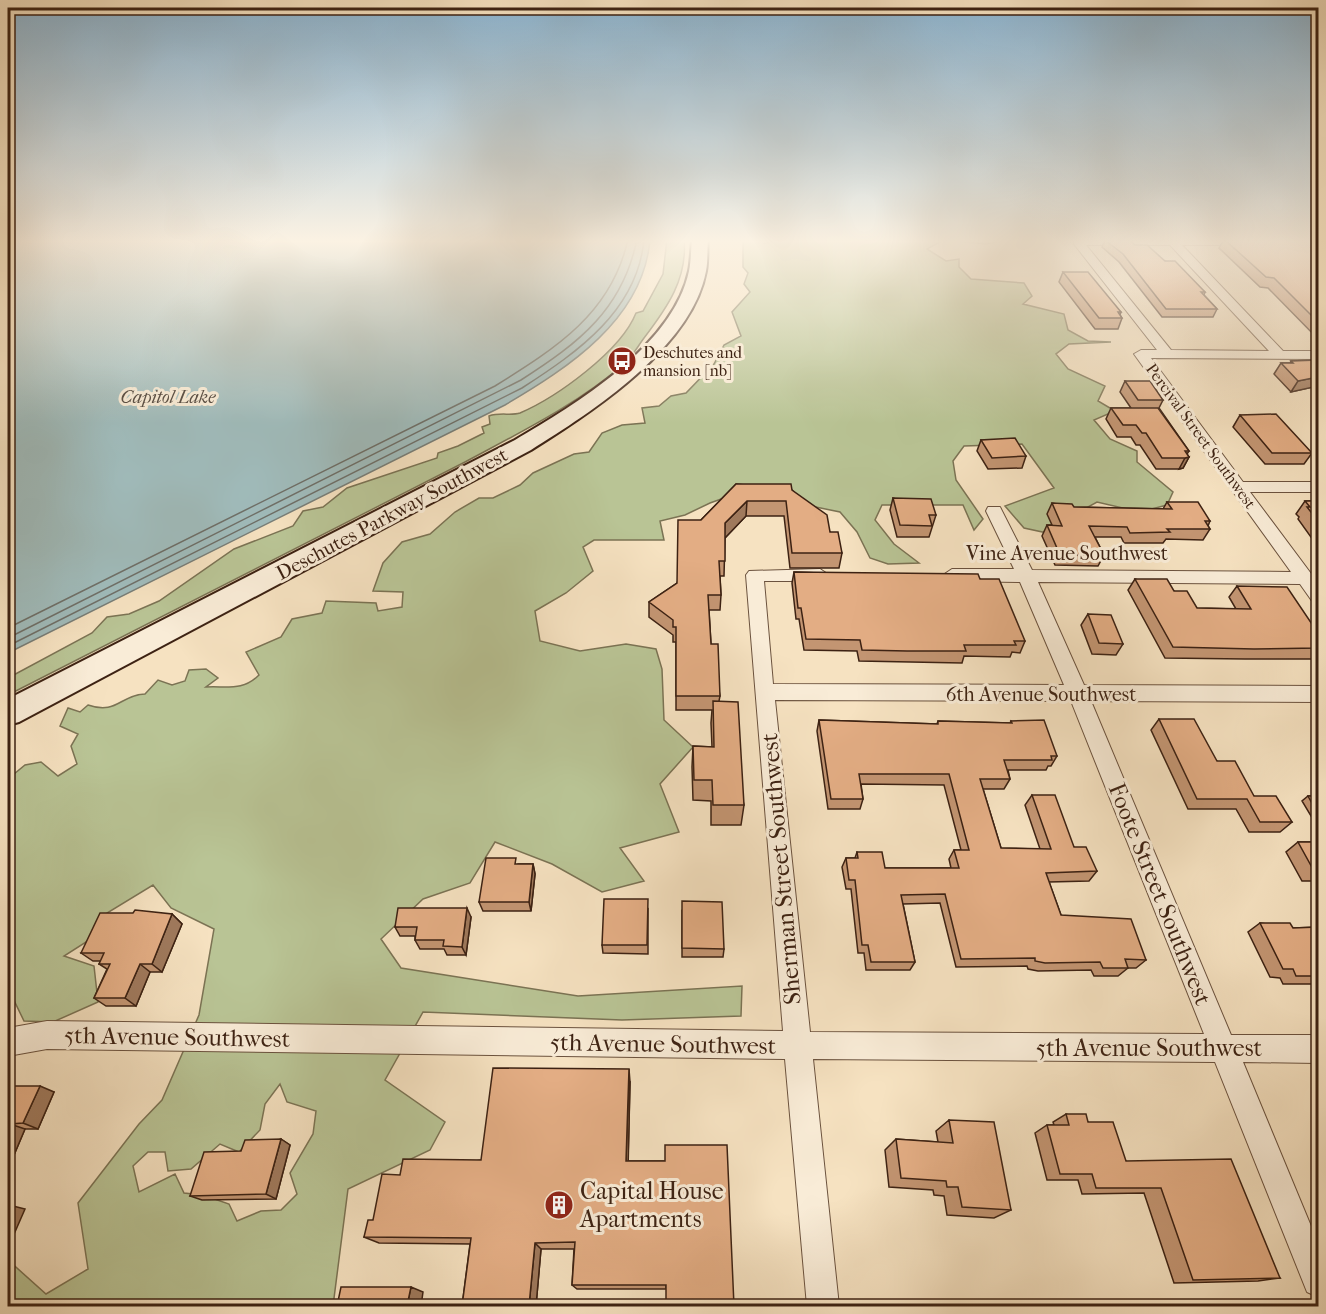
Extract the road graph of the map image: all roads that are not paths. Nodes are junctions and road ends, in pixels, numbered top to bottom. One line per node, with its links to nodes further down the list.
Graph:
1 (684, 300): 18 (street, Deschutes Parkway Southwest)
2 (1124, 300): 4 (street, Percival Street Southwest)
3 (1229, 300): 5 (street)
4 (1167, 354): 5 (street); 7 (street, Percival Street Southwest)
5 (1281, 355): 6 (street)
6 (1318, 355)
7 (1239, 487): 8 (street); 13 (street, Percival Street Southwest)
8 (1318, 487)
9 (994, 511): 10 (street, Foote Street Southwest)
10 (1025, 574): 12 (street, Vine Avenue Southwest); 13 (street, Vine Avenue Southwest); 16 (street, Foote Street Southwest)
11 (837, 575): 15 (street, Sherman Street Southwest)
12 (931, 575)
13 (1306, 578): 14 (street, Percival Street Southwest)
14 (1318, 596)
15 (764, 692): 16 (street, 6th Avenue Southwest); 20 (street, Sherman Street Southwest)
16 (1078, 694): 17 (street, 6th Avenue Southwest); 21 (street, Foote Street Southwest)
17 (1318, 694)
18 (8, 713)
19 (8, 1042): 20 (street, 5th Avenue Southwest)
20 (798, 1046): 21 (street, 5th Avenue Southwest); 24 (street, Sherman Street Southwest)
21 (1224, 1048): 22 (street, 5th Avenue Southwest); 23 (street, Foote Street Southwest)
22 (1318, 1049)
23 (1318, 1281)
24 (823, 1306)

